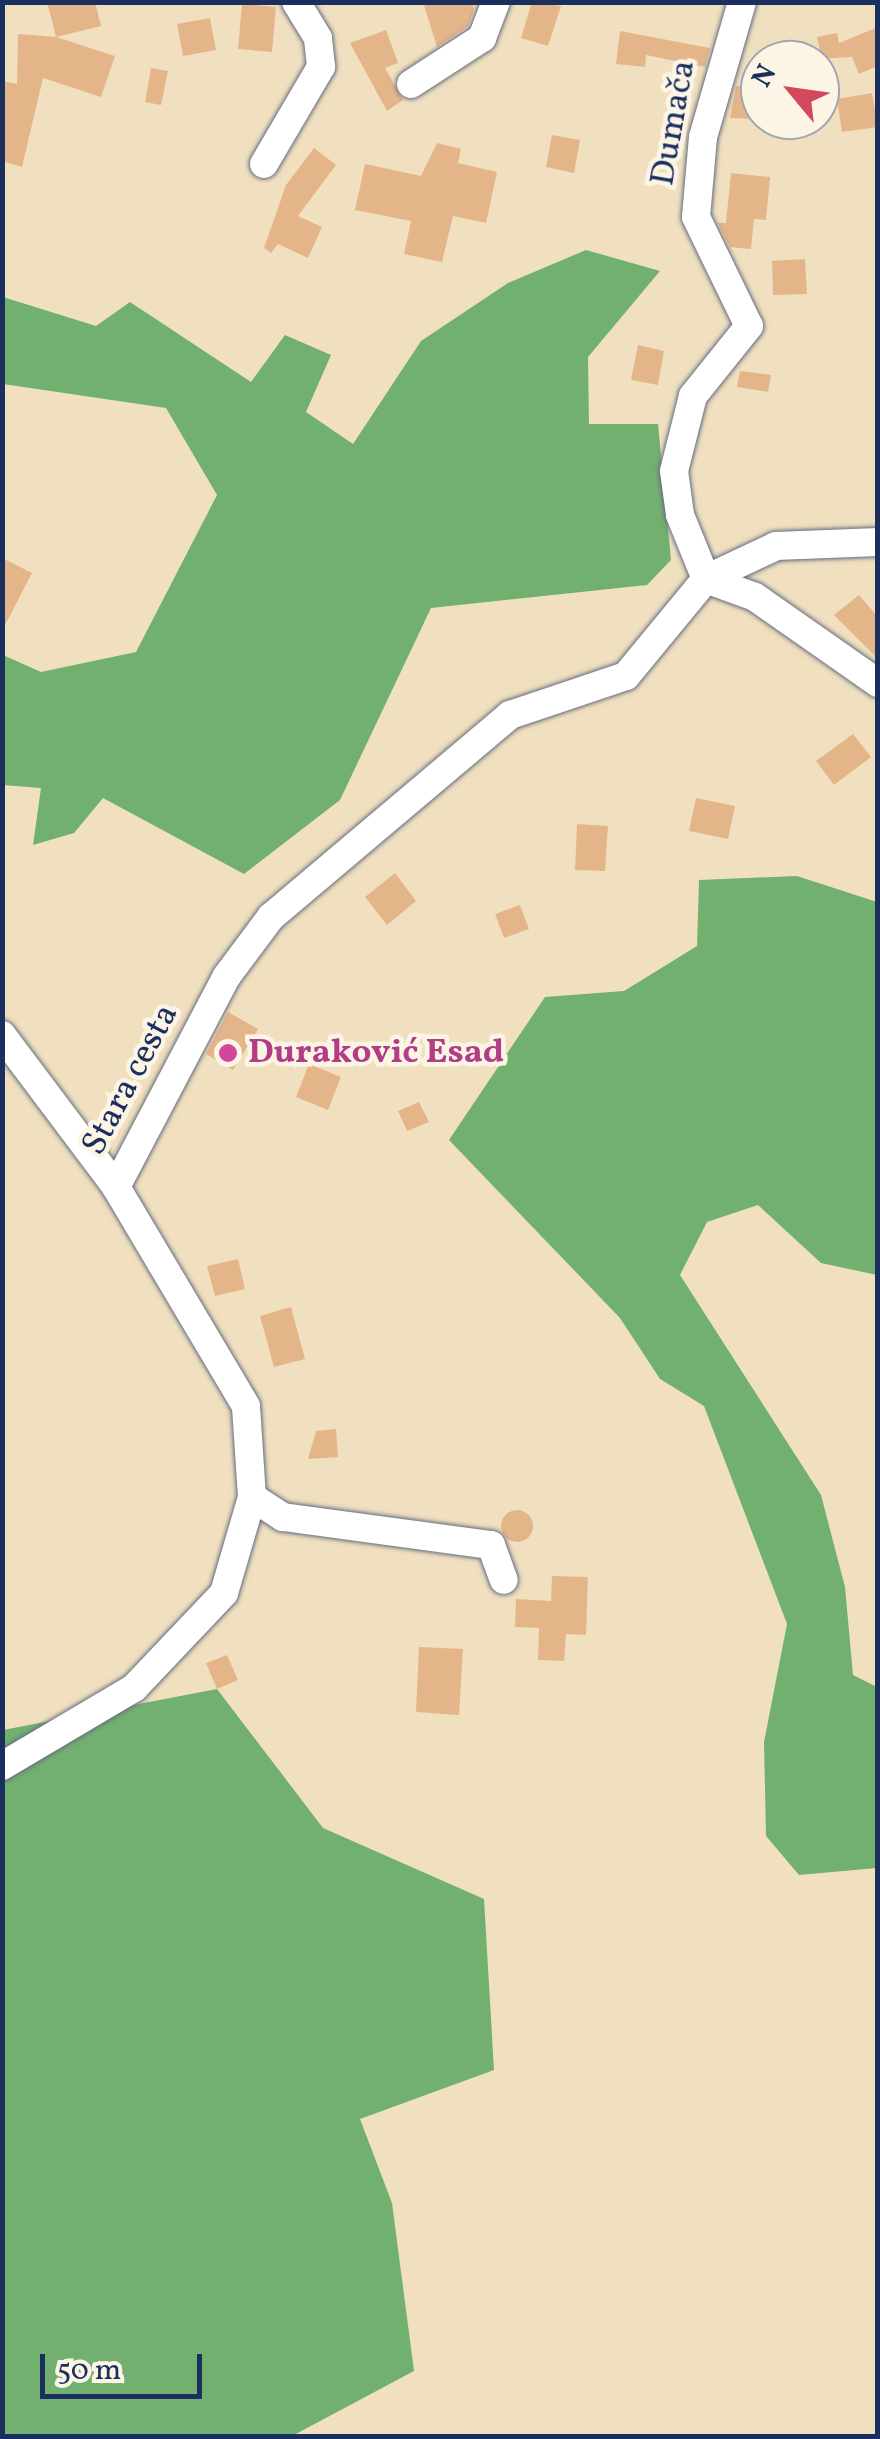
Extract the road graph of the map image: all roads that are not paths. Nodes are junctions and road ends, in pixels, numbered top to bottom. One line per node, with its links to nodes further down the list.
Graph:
1 (296, 2): 5 (street)
2 (496, 2): 4 (street)
3 (742, 2): 7 (street, Dumača)
4 (411, 84)
5 (264, 164)
6 (878, 542): 7 (street, Stara cesta)
7 (706, 579): 8 (street); 10 (street, Stara cesta)
8 (878, 683)
9 (2, 1035): 10 (street)
10 (116, 1187): 11 (street, Stara cesta)
11 (252, 1498): 12 (street); 13 (street, Stara cesta)
12 (504, 1580)
13 (2, 1766)

